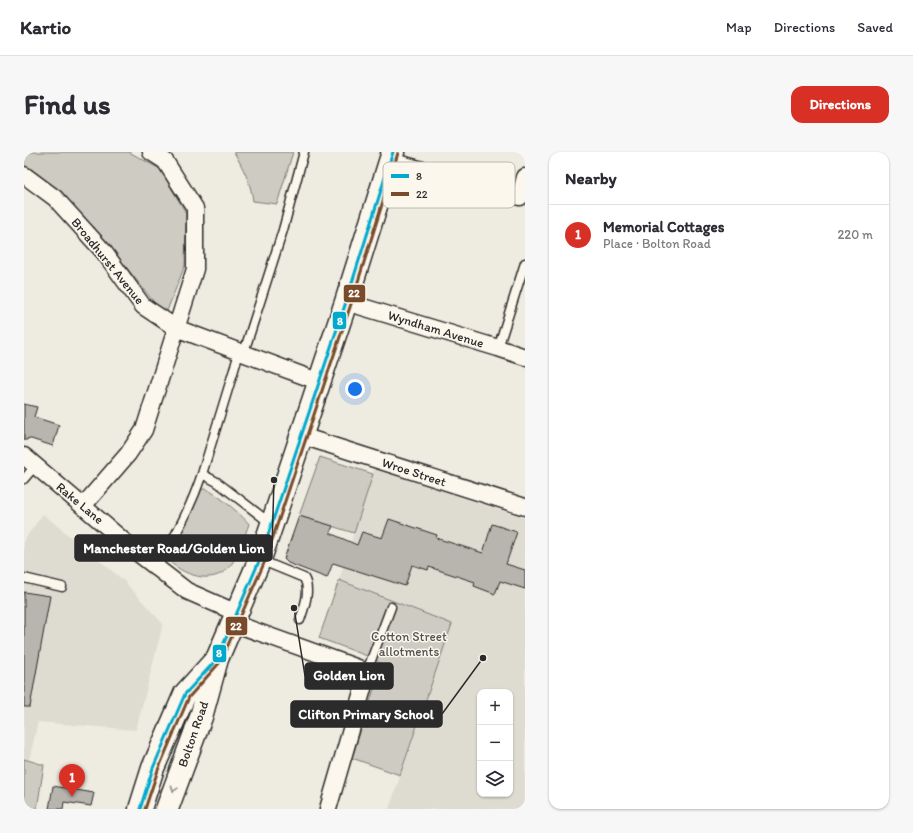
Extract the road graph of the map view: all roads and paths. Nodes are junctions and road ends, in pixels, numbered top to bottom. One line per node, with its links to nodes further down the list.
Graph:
1 (152, 152): 11 (street)
2 (304, 152): 13 (lane)
3 (391, 157): 4 (street)
4 (406, 162)
5 (24, 175): 11 (street, Broadhurst Avenue)
6 (525, 177): 8 (street)
7 (383, 183): 10 (main road, Bolton Road)
8 (522, 201)
9 (525, 263): 12 (lane)
10 (346, 302): 12 (street, Wyndham Avenue); 15 (main road, Bolton Road)
11 (176, 328): 13 (street, Broadhurst Avenue); 20 (street)
12 (498, 348): 14 (street, Wyndham Avenue)
13 (242, 351): 15 (street, Broadhurst Avenue); 18 (lane)
14 (525, 357)
15 (320, 382): 16 (main road, Bolton Road)
16 (302, 436): 21 (street, Wroe Street); 22 (main road, Bolton Road)
17 (29, 461): 19 (lane); 20 (street, Rake Lane)
18 (202, 474): 22 (lane); 24 (lane)
19 (24, 479)
20 (83, 506): 24 (street, Rake Lane)
21 (525, 507)
22 (272, 524): 23 (main road, Bolton Road)
23 (260, 560): 28 (main road, Bolton Road); 29 (lane)
24 (156, 568): 28 (street, Rake Lane)
25 (24, 578): 26 (lane)
26 (62, 587)
27 (391, 608): 31 (lane)
28 (235, 618): 30 (main road, Bolton Road); 31 (street, Rake Lane)
29 (300, 620)
30 (217, 659): 32 (main road, Bolton Road); 33 (main road, Bolton Road, one-way to 33)
31 (364, 673): 34 (street)
32 (140, 809)
33 (167, 809)
34 (328, 809)

